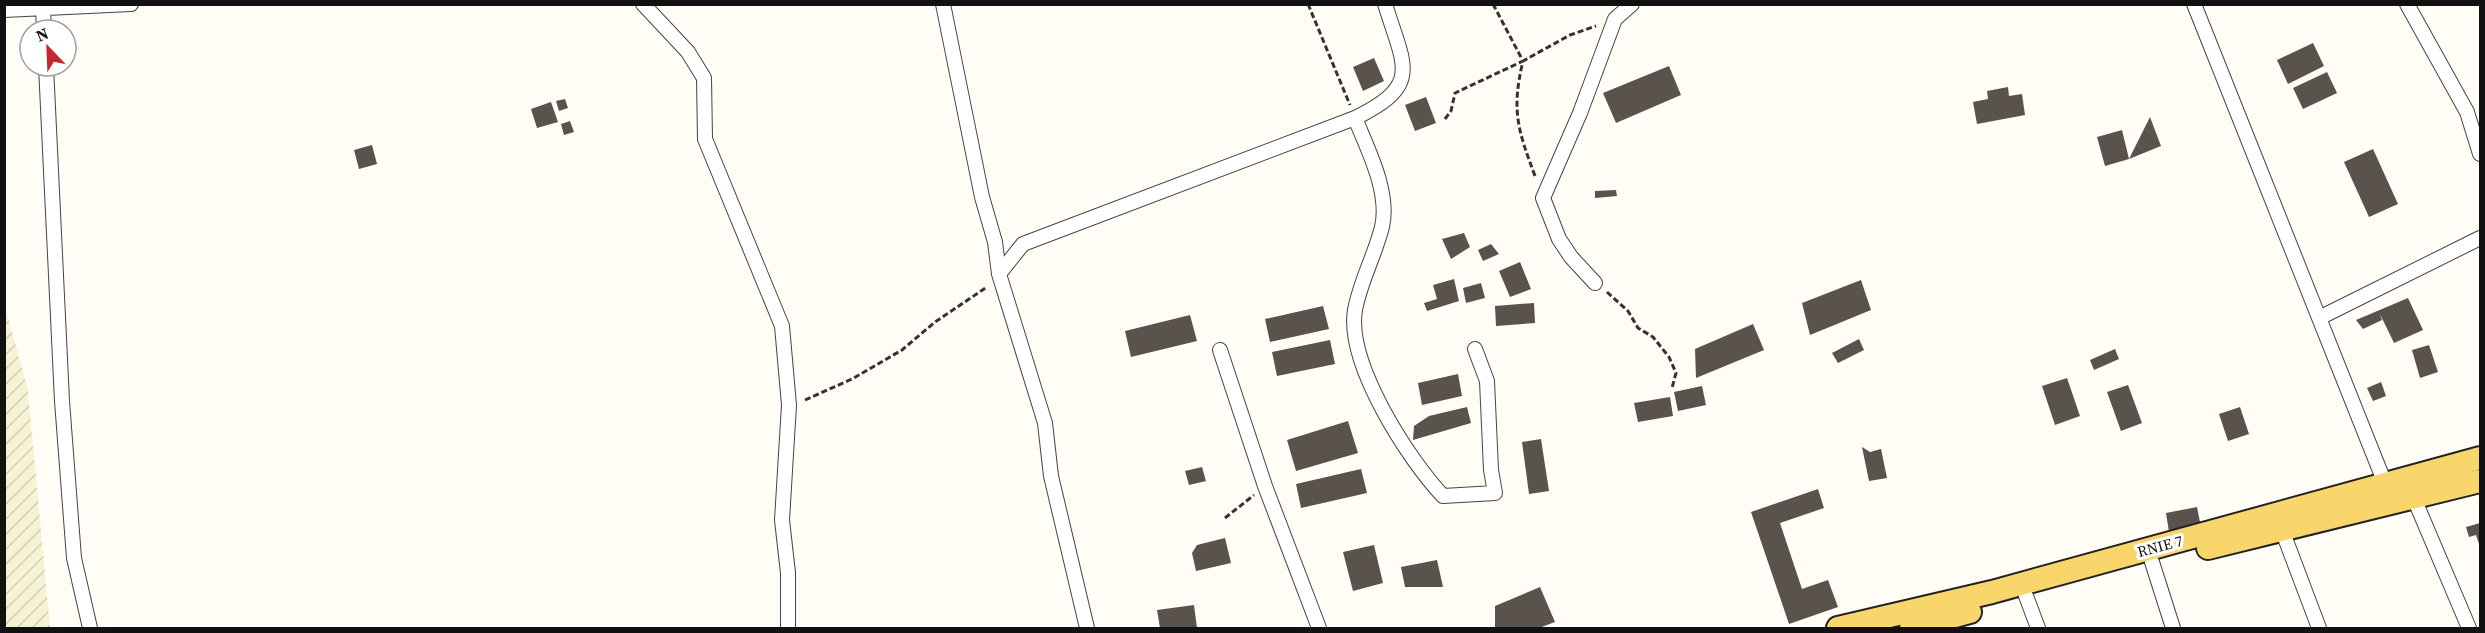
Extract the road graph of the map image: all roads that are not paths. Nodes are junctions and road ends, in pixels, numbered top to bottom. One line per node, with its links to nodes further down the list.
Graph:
1 (131, 4): 8 (street)
2 (643, 4): 27 (street)
3 (943, 4): 15 (street)
4 (1385, 4): 12 (street)
5 (1632, 4): 16 (street)
6 (2194, 4): 17 (street)
7 (2407, 4): 13 (street)
8 (43, 9): 9 (street); 10 (street)
9 (4, 10)
10 (43, 18)
11 (47, 78): 26 (street)
12 (1355, 118): 15 (street); 18 (street)
13 (2481, 154)
14 (2481, 238): 17 (street)
15 (999, 273): 28 (street)
16 (1595, 283)
17 (2319, 318): 22 (street)
18 (1475, 349)
19 (1220, 350): 29 (street)
20 (2481, 458): 22 (main road, RNIE 7 / RNIE 7)
21 (2481, 481): 22 (main road, RNIE 7 / RNIE 7)
22 (2397, 494): 23 (main road, RNIE 7 / RNIE 7); 30 (main road, RNIE 7 / RNIE 7); 35 (street)
23 (2282, 530): 24 (main road, RNIE 7 / RNIE 7); 34 (street)
24 (2152, 562): 25 (main road, RNIE 7 / RNIE 7); 33 (street)
25 (2026, 596): 31 (main road, RNIE 7 / RNIE 7); 32 (street)
26 (90, 628)
27 (788, 628)
28 (1087, 628)
29 (1319, 628)
30 (1838, 628)
31 (1911, 628)
32 (2038, 628)
33 (2173, 628)
34 (2319, 628)
35 (2469, 628)

